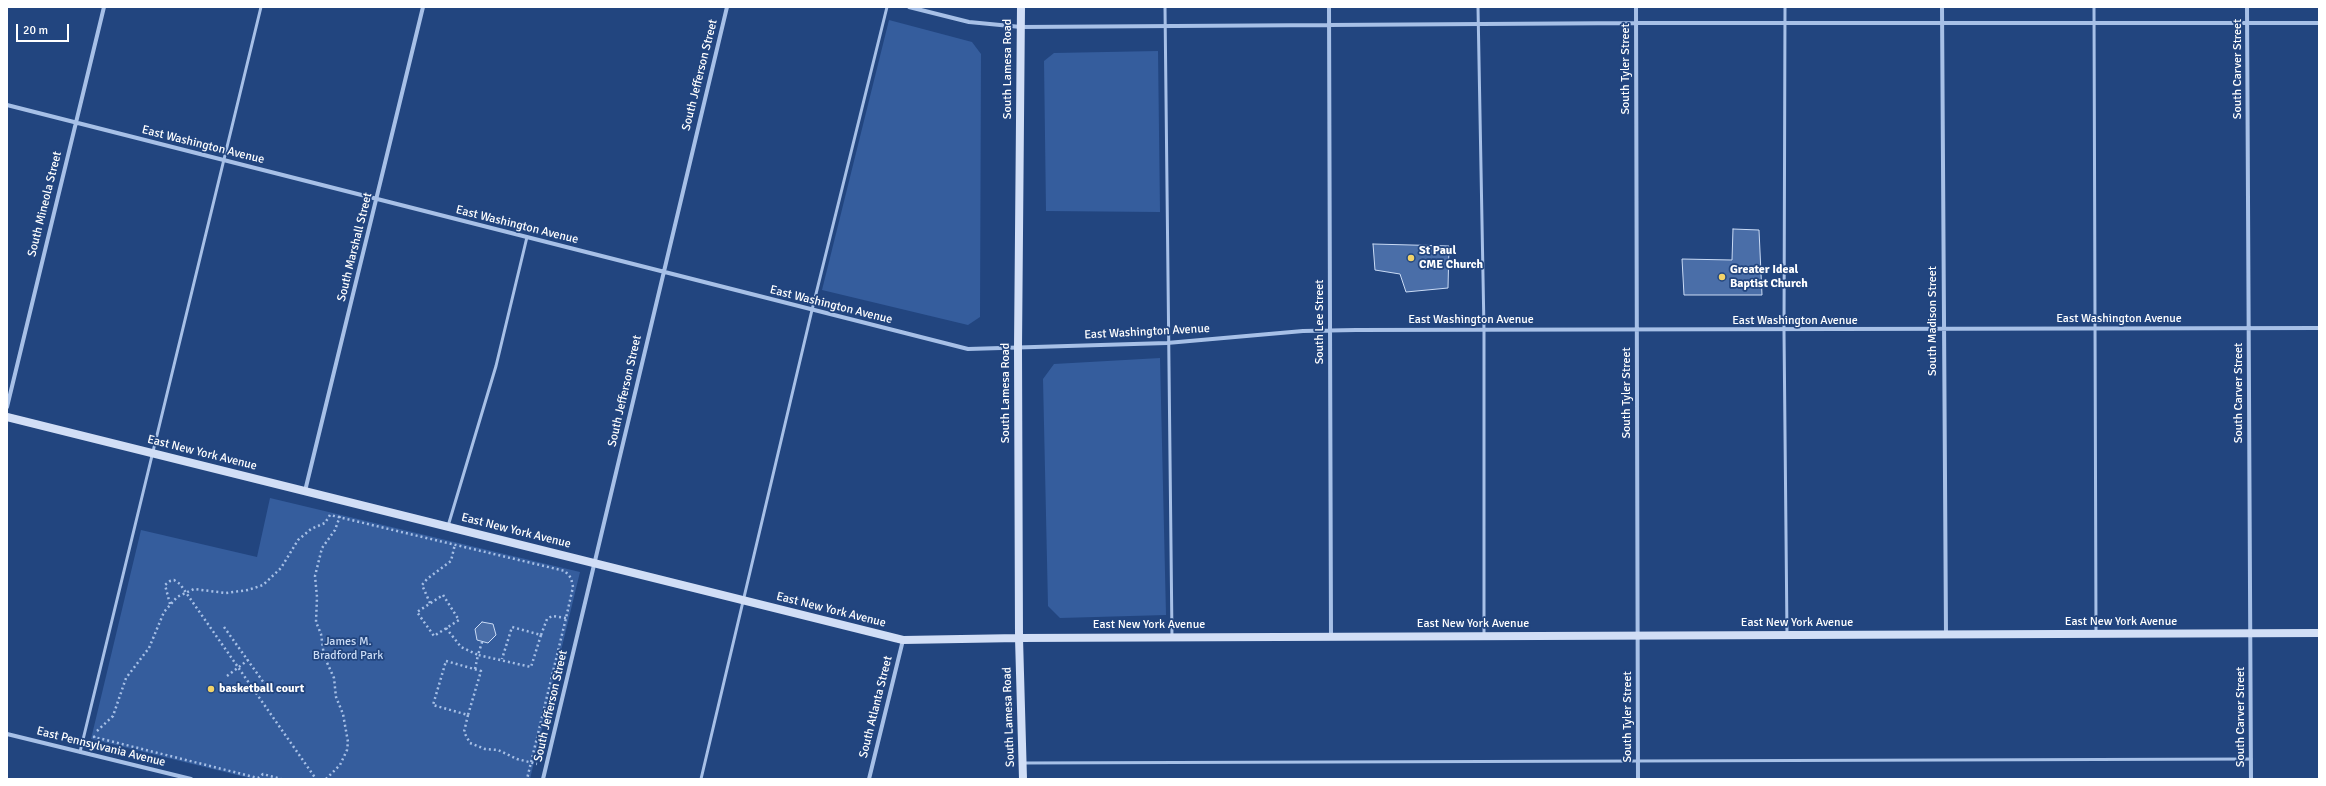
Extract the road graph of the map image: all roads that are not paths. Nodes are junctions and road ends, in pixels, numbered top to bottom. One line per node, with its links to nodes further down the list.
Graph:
1 (104, 7): 27 (street, South Mineola Street)
2 (261, 7): 28 (lane)
3 (423, 7): 29 (street, South Marshall Street)
4 (727, 7): 31 (street, South Jefferson Street)
5 (887, 7): 32 (lane)
6 (909, 7): 25 (street)
7 (1021, 7): 25 (street, South Lamesa Road)
8 (1165, 7): 23 (lane)
9 (1329, 7): 24 (street, South Lee Street)
10 (1478, 7): 22 (lane)
11 (1636, 7): 16 (street, South Tyler Street)
12 (1785, 7): 17 (lane)
13 (1942, 7): 18 (street, South Madison Street)
14 (2094, 7): 19 (lane)
15 (2247, 7): 21 (street, South Carver Street)
16 (1636, 23): 17 (street); 22 (street); 38 (street, South Tyler Street)
17 (1785, 23): 18 (street); 40 (lane)
18 (1942, 23): 19 (street); 39 (street, South Madison Street)
19 (2094, 23): 21 (street); 35 (lane)
20 (2319, 23): 21 (street)
21 (2248, 24): 33 (street, South Carver Street)
22 (1478, 25): 24 (street); 37 (lane)
23 (1165, 26): 24 (street); 25 (street); 41 (lane)
24 (1329, 26): 36 (street, South Lee Street)
25 (1021, 27): 42 (street, South Lamesa Road)
26 (7, 105): 27 (street, East Washington Avenue)
27 (75, 122): 28 (street, East Washington Avenue); 43 (street, South Mineola Street)
28 (222, 160): 29 (street, East Washington Avenue); 45 (lane)
29 (377, 199): 30 (street, East Washington Avenue); 46 (street, South Marshall Street)
30 (527, 237): 31 (street, East Washington Avenue); 47 (lane)
31 (663, 272): 32 (street, East Washington Avenue); 48 (street, South Jefferson Street)
32 (812, 310): 42 (street, East Washington Avenue); 49 (lane)
33 (2249, 328): 34 (street, East Washington Avenue); 35 (street, East Washington Avenue); 50 (street, South Carver Street)
34 (2319, 328)
35 (2094, 329): 39 (street, East Washington Avenue); 52 (lane)
36 (1330, 330): 37 (street, East Washington Avenue); 41 (street, East Washington Avenue); 58 (street, South Lee Street)
37 (1484, 330): 38 (street, East Washington Avenue); 55 (lane)
38 (1637, 330): 40 (street, East Washington Avenue); 56 (street, South Tyler Street)
39 (1942, 330): 40 (street, East Washington Avenue); 54 (street, South Madison Street)
40 (1784, 331): 53 (lane)
41 (1167, 343): 42 (street, East Washington Avenue); 57 (lane)
42 (1018, 347): 59 (street, South Lamesa Road)
43 (7, 407)
44 (7, 417): 45 (street, East New York Avenue)
45 (151, 453): 46 (street, East New York Avenue); 62 (lane)
46 (305, 491): 47 (street, East New York Avenue)
47 (448, 526): 48 (street, East New York Avenue)
48 (595, 563): 49 (street, East New York Avenue); 67 (street, South Jefferson Street)
49 (745, 600): 60 (street, East New York Avenue); 68 (lane)
50 (2250, 633): 51 (street, East New York Avenue); 52 (street, East New York Avenue); 63 (street, South Carver Street)
51 (2319, 633)
52 (2096, 634): 54 (street, East New York Avenue)
53 (1787, 635): 54 (street, East New York Avenue); 56 (street, East New York Avenue)
54 (1946, 635)
55 (1484, 636): 56 (street, East New York Avenue); 58 (street, East New York Avenue)
56 (1637, 636): 64 (street, South Tyler Street)
57 (1172, 637): 58 (street, East New York Avenue); 59 (street, East New York Avenue)
58 (1331, 637)
59 (1019, 638): 60 (street, East New York Avenue); 65 (street, South Lamesa Road)
60 (902, 640): 69 (street, South Atlanta Street)
61 (7, 734): 62 (street, East Pennsylvania Avenue)
62 (80, 752): 66 (street, East Pennsylvania Avenue)
63 (2251, 759): 64 (lane); 72 (street, South Carver Street)
64 (1638, 760): 65 (lane); 71 (street, South Tyler Street)
65 (1023, 762): 70 (street, South Lamesa Road)
66 (191, 779)
67 (543, 779)
68 (701, 779)
69 (869, 779)
70 (1023, 779)
71 (1638, 779)
72 (2251, 779)

